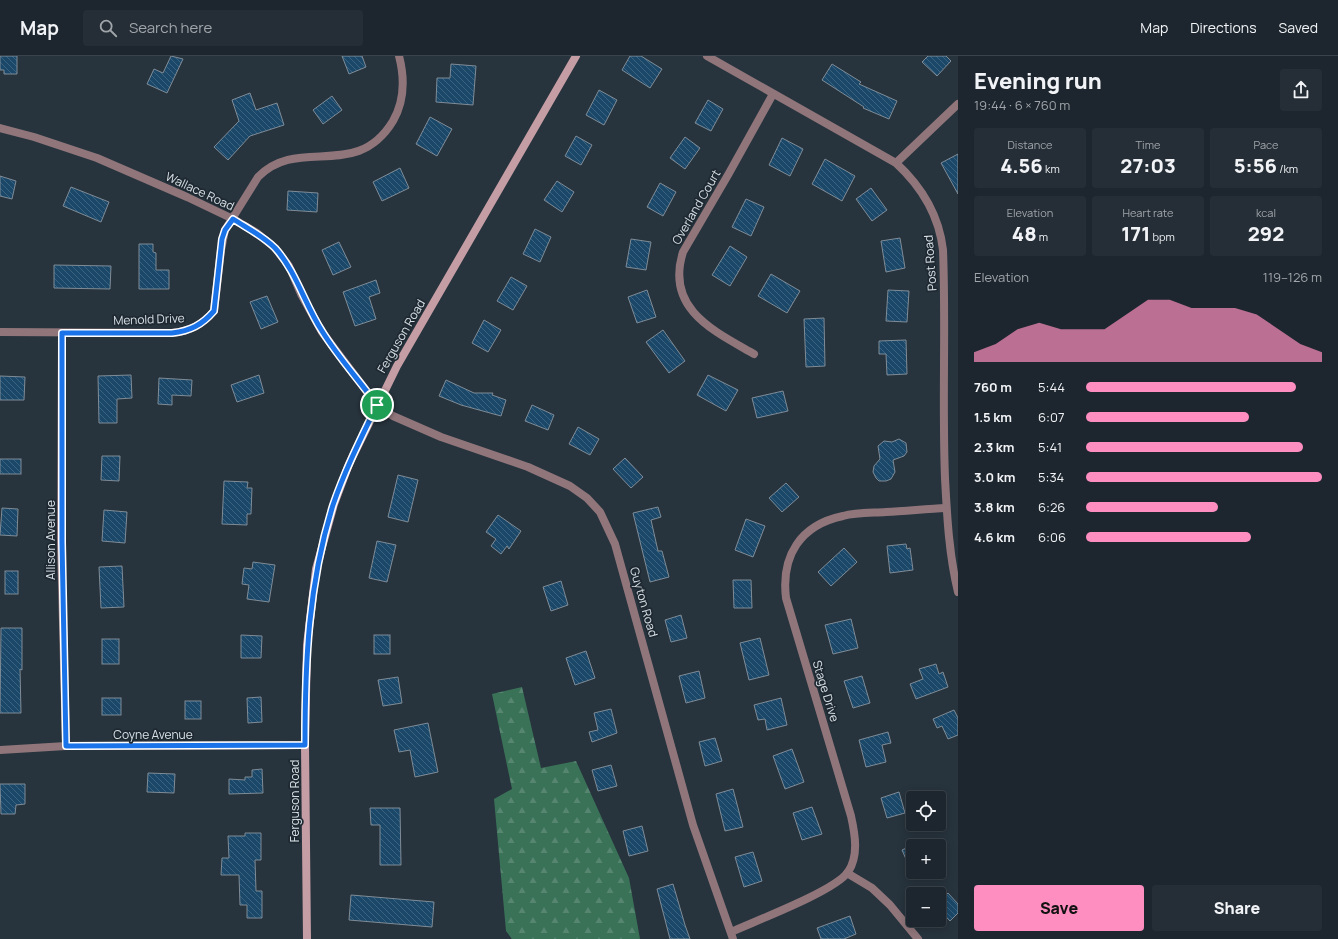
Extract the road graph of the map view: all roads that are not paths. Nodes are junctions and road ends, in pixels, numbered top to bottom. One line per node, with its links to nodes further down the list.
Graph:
1 (399, 56): 8 (street, Menold Drive)
2 (576, 56): 12 (street, Ferguson Road)
3 (707, 56): 4 (street, Post Road)
4 (773, 94): 7 (street, Post Road); 11 (street, Overland Court)
5 (958, 104): 7 (street)
6 (0, 128): 8 (street, Wallace Road)
7 (896, 163): 13 (street, Post Road)
8 (233, 219): 10 (street, Menold Drive); 12 (street, Wallace Road)
9 (0, 332): 10 (street, Menold Drive)
10 (62, 333): 16 (street, Allison Avenue)
11 (754, 354)
12 (377, 405): 15 (street, Ferguson Road); 19 (street, Guyton Road)
13 (946, 508): 14 (street, Post Road); 18 (street, Stage Drive)
14 (958, 592)
15 (305, 745): 16 (street, Coyne Avenue); 20 (street, Ferguson Road)
16 (66, 746): 17 (street, Coyne Avenue)
17 (0, 750)
18 (847, 873): 19 (street); 21 (street)
19 (732, 935)
20 (307, 939)
21 (918, 939)

